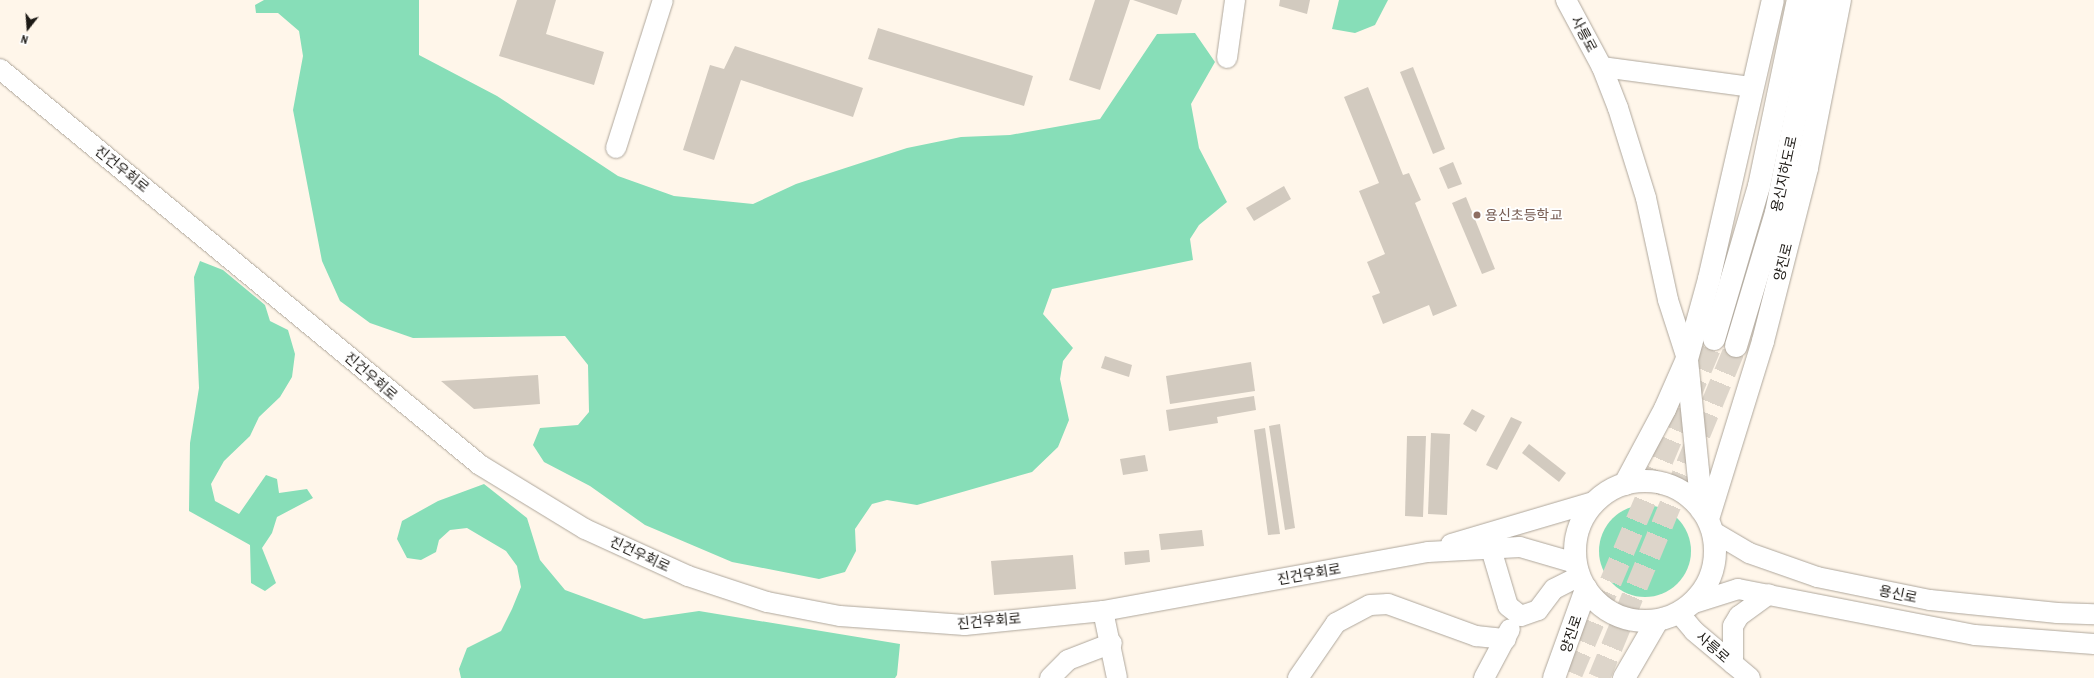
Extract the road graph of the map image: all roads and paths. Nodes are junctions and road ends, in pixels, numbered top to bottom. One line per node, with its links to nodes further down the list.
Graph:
1 (663, 0): 12 (street)
2 (1235, 0): 8 (street)
3 (1566, 0): 9 (street, 사릉로)
4 (1773, 0): 11 (main road)
5 (1798, 0): 13 (main road, 용신지하도로)
6 (1819, 0): 14 (main road, 용신지하도로)
7 (1840, 0): 18 (main road, 양진로)
8 (1227, 58)
9 (1602, 67): 11 (street); 15 (street, 사릉로)
10 (0, 69): 24 (street, 진건우회로)
11 (1752, 87): 15 (main road)
12 (616, 148)
13 (1714, 339)
14 (1736, 346)
15 (1686, 359): 16 (main road); 18 (main road)
16 (1625, 484): 17 (main road); 18 (main road)
17 (1594, 502): 20 (street, 진건우회로); 21 (main road)
18 (1707, 520): 23 (main road); 26 (street, 용신로)
19 (1491, 549): 20 (street, 진건우회로); 21 (street, 진건우회로); 25 (street)
20 (1428, 552): 24 (street, 진건우회로)
21 (1580, 576): 25 (street); 27 (main road); 32 (main road, 양진로)
22 (1769, 594): 23 (street); 30 (street); 31 (street)
23 (1685, 608): 27 (main road); 31 (street, 사릉로)
24 (1103, 611): 29 (street)
25 (1515, 612): 28 (street)
26 (2094, 614)
27 (1657, 621): 37 (main road)
28 (1506, 639): 35 (street); 36 (street)
29 (1112, 642): 33 (street); 34 (street)
30 (2089, 646)
31 (1733, 664): 38 (street, 사릉로)
32 (1566, 676)
33 (1050, 678)
34 (1117, 678)
35 (1298, 678)
36 (1484, 678)
37 (1624, 678)
38 (1750, 678)

